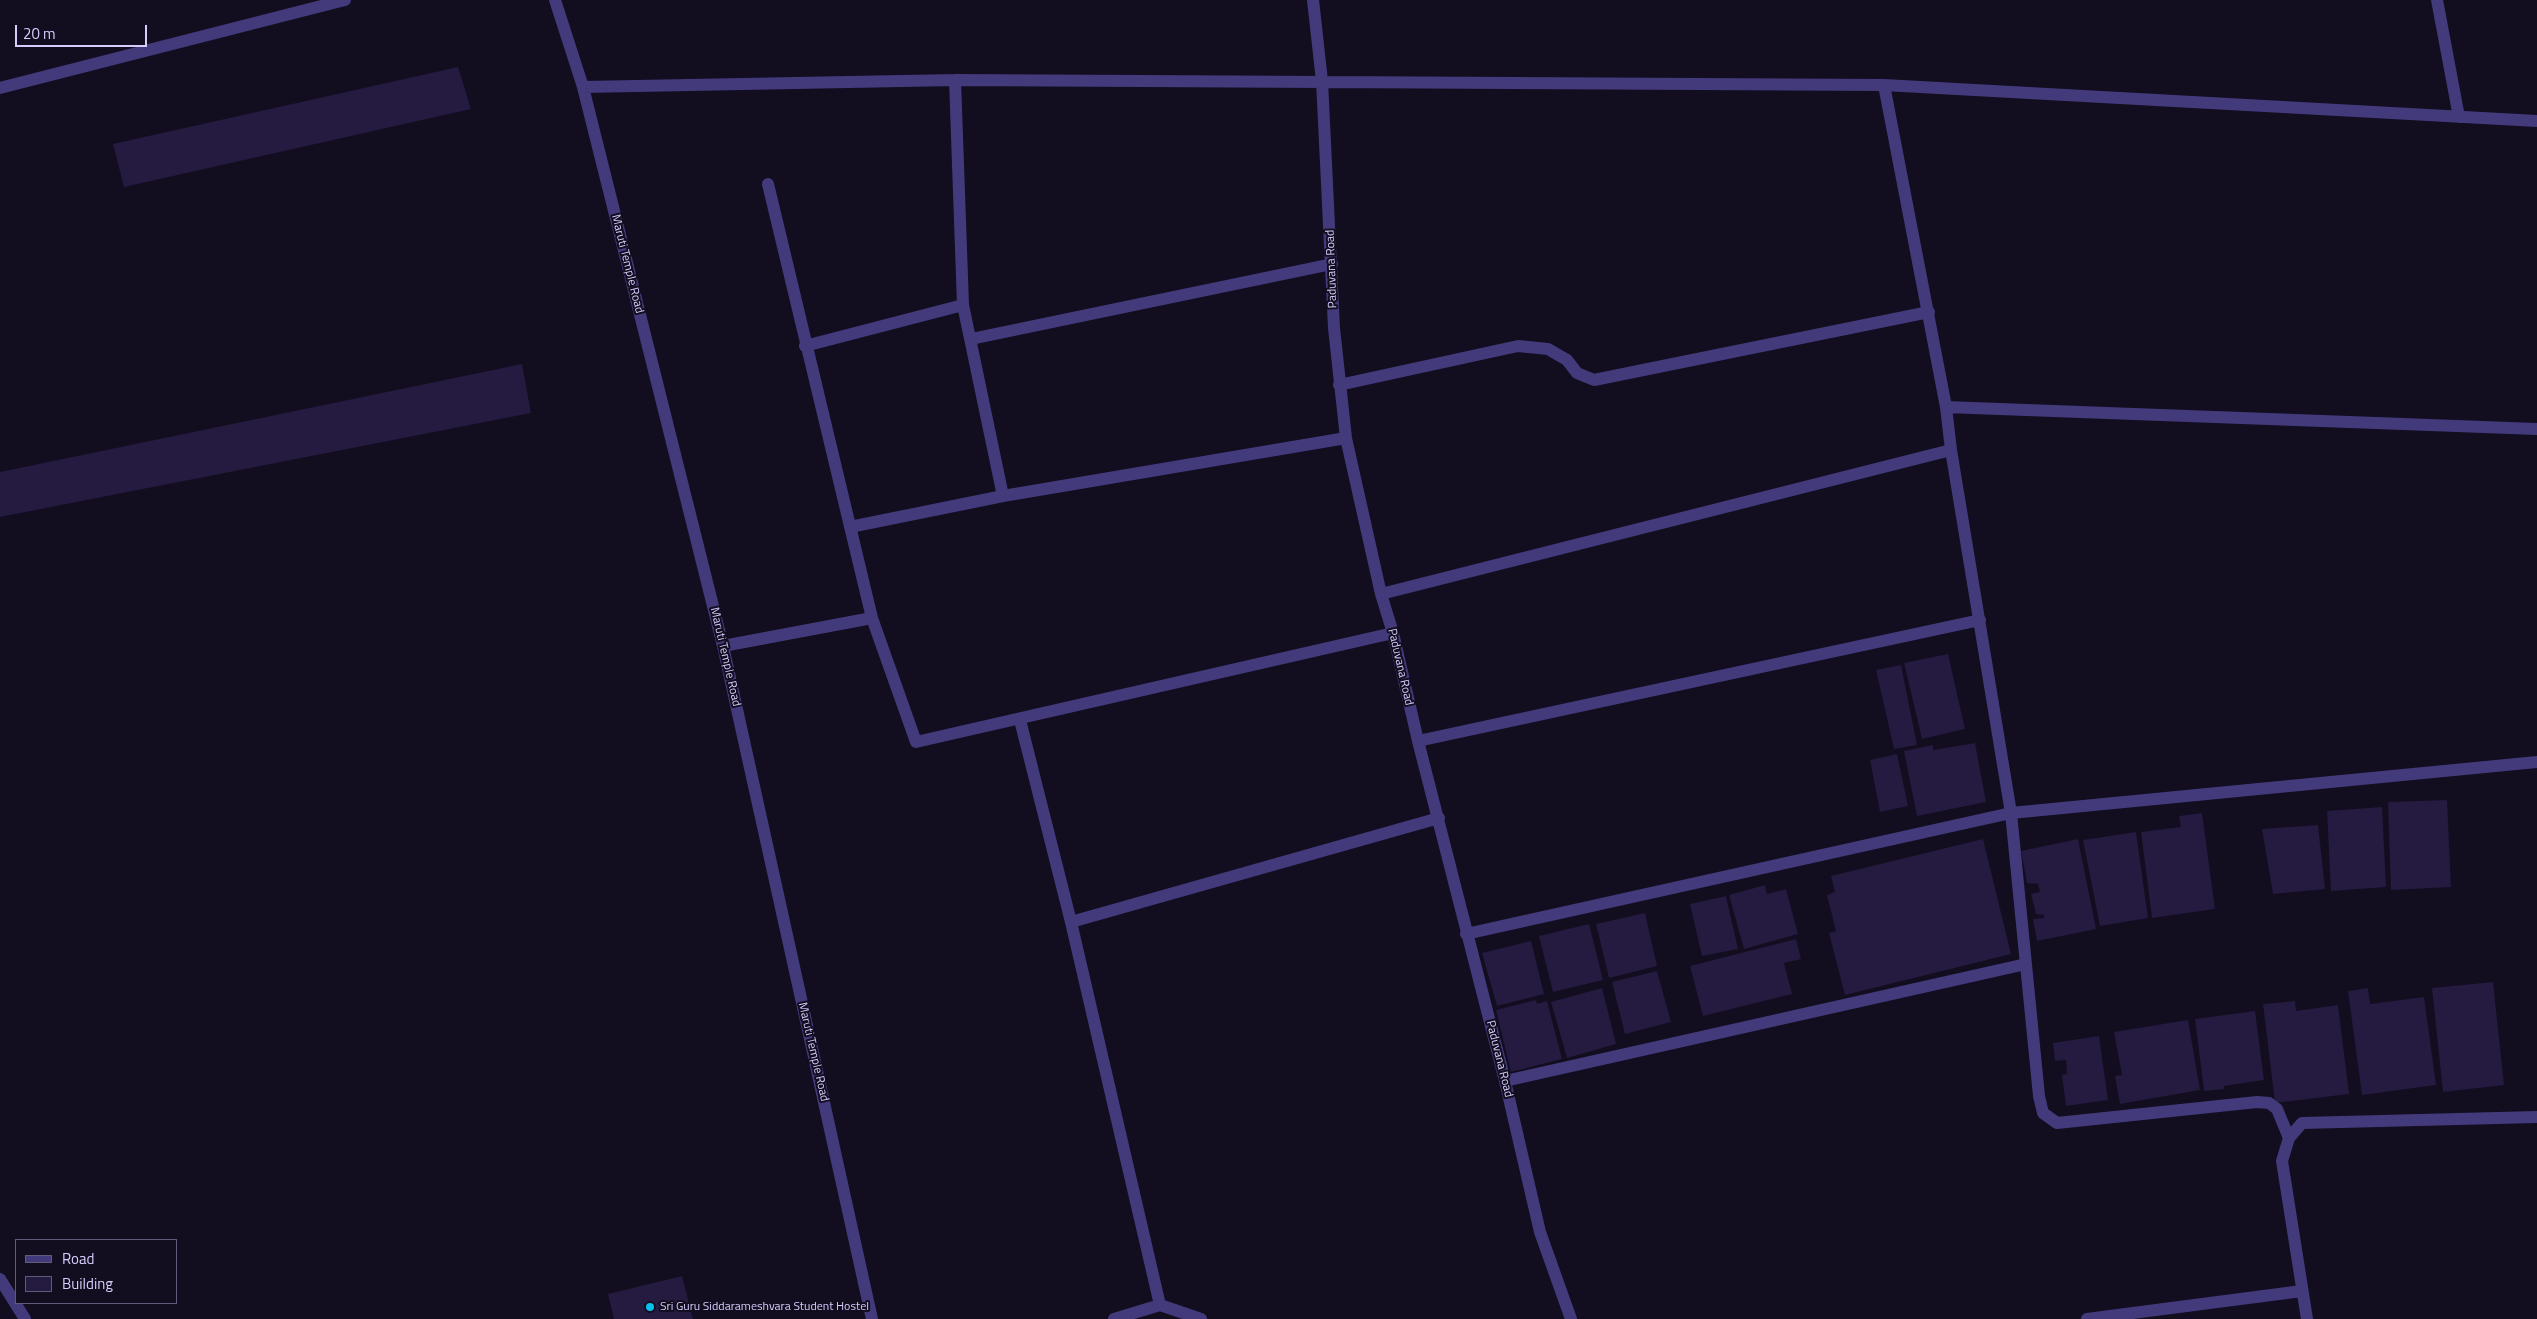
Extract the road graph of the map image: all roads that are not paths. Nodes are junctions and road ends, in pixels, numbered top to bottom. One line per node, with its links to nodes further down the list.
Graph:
1 (345, 0): 9 (street)
2 (555, 0): 8 (street, Maruti Temple Road)
3 (1313, 0): 6 (street, Paduvana Road)
4 (2437, 0): 10 (street)
5 (955, 80): 6 (street); 8 (street); 14 (street)
6 (1322, 81): 7 (street); 13 (street, Paduvana Road)
7 (1884, 85): 10 (street); 15 (street)
8 (583, 87): 29 (street, Maruti Temple Road)
9 (0, 88)
10 (2459, 117): 11 (street)
11 (2537, 121)
12 (768, 184): 17 (street)
13 (1332, 264): 16 (street); 18 (street, Paduvana Road)
14 (964, 305): 16 (street); 17 (street)
15 (1929, 312): 18 (street); 19 (street)
16 (971, 339): 23 (street)
17 (806, 346): 24 (street)
18 (1339, 385): 21 (street, Paduvana Road)
19 (1946, 406): 20 (street); 22 (street)
20 (2537, 429)
21 (1346, 438): 23 (street); 25 (street, Paduvana Road)
22 (1951, 450): 25 (street); 27 (street)
23 (1003, 496): 24 (street)
24 (850, 527): 26 (street)
25 (1381, 594): 28 (street, Paduvana Road)
26 (872, 618): 29 (street); 30 (street)
27 (1980, 620): 31 (street); 33 (street)
28 (1394, 633): 30 (street); 31 (street, Paduvana Road)
29 (723, 646): 47 (street, Maruti Temple Road)
30 (1020, 720): 35 (street)
31 (1418, 741): 34 (street, Paduvana Road)
32 (2537, 762): 33 (street)
33 (2011, 813): 36 (street); 37 (street)
34 (1438, 818): 35 (street); 36 (street, Paduvana Road)
35 (1071, 922): 45 (street)
36 (1466, 934): 38 (street, Paduvana Road)
37 (2026, 964): 38 (street); 40 (street)
38 (1505, 1081): 50 (street, Paduvana Road)
39 (2537, 1117): 40 (street)
40 (2288, 1138): 42 (street)
41 (0, 1279): 43 (street)
42 (2302, 1291): 51 (street); 52 (street)
43 (15, 1303)
44 (16, 1304): 46 (street)
45 (1160, 1305): 48 (street); 49 (street)
46 (25, 1319)
47 (872, 1319)
48 (1114, 1319)
49 (1201, 1319)
50 (1571, 1319)
51 (2087, 1319)
52 (2307, 1319)

